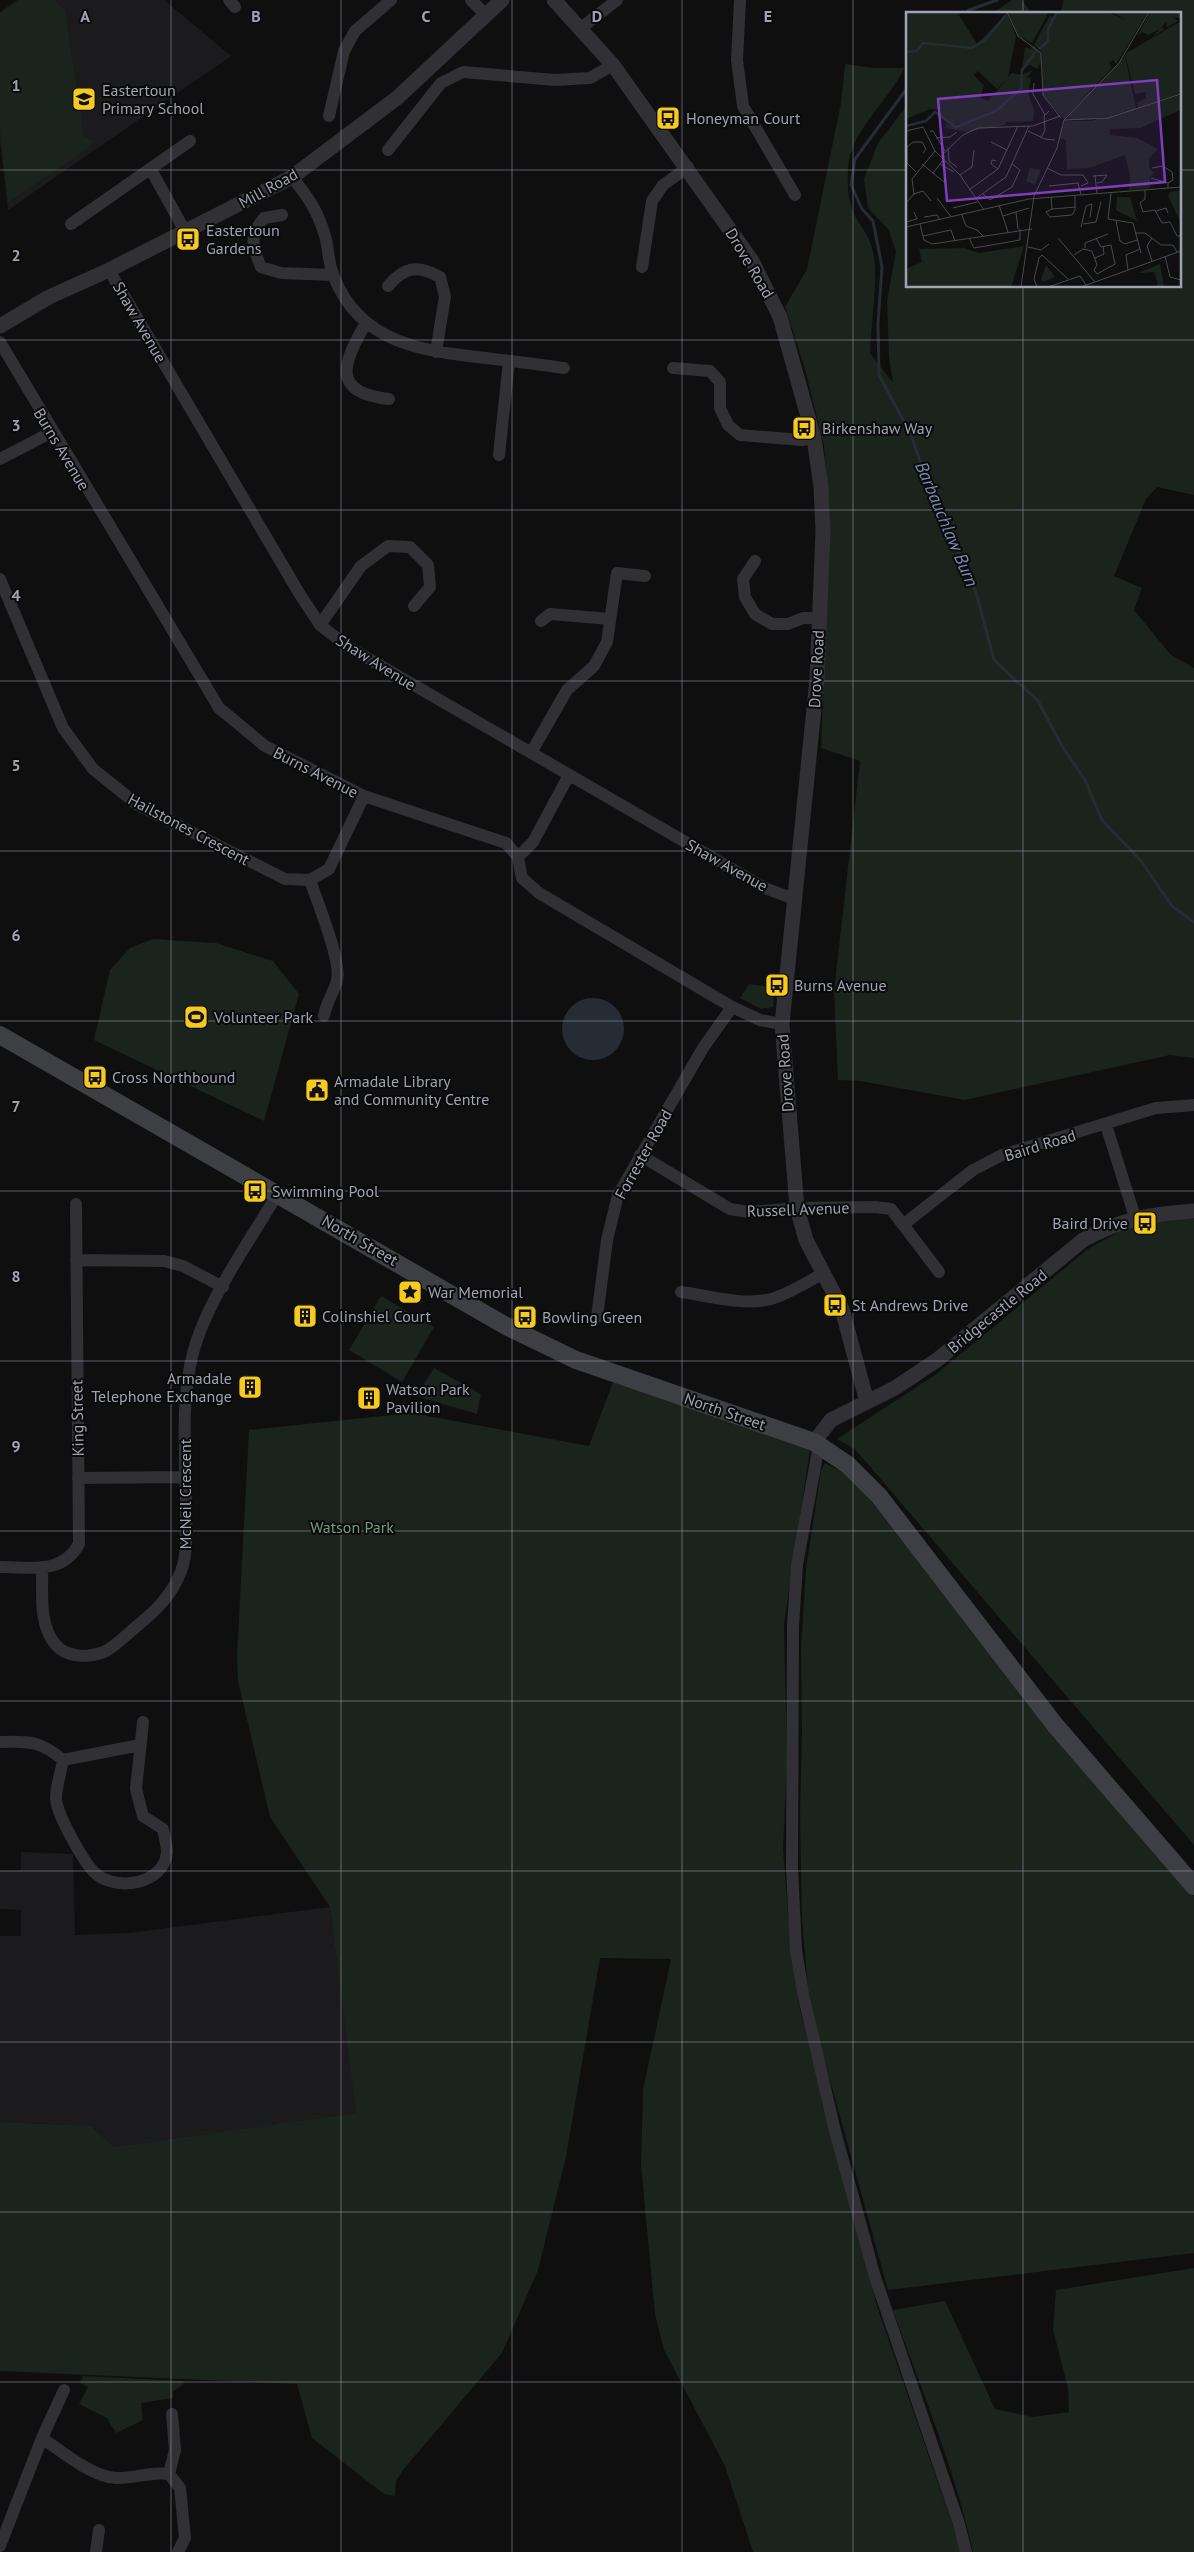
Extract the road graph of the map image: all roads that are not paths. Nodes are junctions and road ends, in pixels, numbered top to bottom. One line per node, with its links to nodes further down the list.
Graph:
1 (391, 0): 10 (street)
2 (471, 0): 7 (street)
3 (502, 0): 7 (street, Mill Road)
4 (554, 0): 8 (street, Drove Road)
5 (618, 0): 8 (street)
6 (740, 0): 16 (street)
7 (486, 15): 15 (street, Mill Road)
8 (581, 28): 9 (street, Drove Road)
9 (613, 65): 12 (street); 13 (street, Drove Road)
10 (329, 116)
11 (190, 141): 14 (street)
12 (388, 150)
13 (688, 168): 20 (street); 33 (street, Drove Road)
14 (151, 170): 18 (street); 19 (street)
15 (292, 177): 19 (street, Mill Road); 22 (street)
16 (795, 195)
17 (282, 215): 22 (street)
18 (71, 224)
19 (185, 231): 21 (street, Mill Road)
20 (642, 267)
21 (109, 270): 25 (street, Mill Road); 43 (street, Shaw Avenue)
22 (333, 275): 24 (street)
23 (388, 286): 27 (street)
24 (366, 324): 27 (street); 31 (street)
25 (0, 326)
26 (0, 342): 32 (street, Burns Avenue)
27 (436, 352): 28 (street)
28 (509, 361): 29 (street); 34 (street)
29 (564, 368)
30 (673, 368): 33 (street)
31 (389, 398)
32 (52, 432): 35 (street); 46 (street, Burns Avenue)
33 (814, 438): 40 (street, Drove Road)
34 (499, 454)
35 (0, 459)
36 (755, 561): 40 (street)
37 (645, 576): 41 (street)
38 (0, 579): 48 (street, Hailstones Crescent)
39 (414, 606): 43 (street)
40 (819, 618): 49 (street, Drove Road)
41 (610, 619): 42 (street); 44 (street)
42 (541, 621)
43 (320, 625): 44 (street, Shaw Avenue)
44 (531, 753): 45 (street, Shaw Avenue)
45 (569, 775): 47 (street); 49 (street, Shaw Avenue)
46 (364, 796): 47 (street, Burns Avenue); 48 (street)
47 (518, 857): 50 (street)
48 (310, 880): 51 (street)
49 (794, 899): 52 (street, Drove Road)
50 (732, 1007): 52 (street); 56 (street, Forrester Road)
51 (324, 1016)
52 (782, 1024): 59 (street, Drove Road)
53 (0, 1035): 57 (main road, North Street)
54 (1194, 1105): 55 (street, Baird Road)
55 (1106, 1124): 61 (street); 62 (street, Baird Road)
56 (640, 1155): 59 (street, Russell Avenue); 68 (street, Forrester Road)
57 (278, 1193): 66 (street, McNeil Crescent); 70 (main road, North Street)
58 (76, 1204): 63 (street, King Street)
59 (796, 1208): 62 (street, Russell Avenue); 65 (street, Drove Road)
60 (1194, 1210): 61 (street, Bridgecastle Road)
61 (1135, 1217): 69 (street, Bridgecastle Road)
62 (904, 1224): 64 (street, Russell Avenue)
63 (76, 1260): 66 (street); 72 (street, King Street)
64 (939, 1272)
65 (824, 1273): 67 (street); 69 (street, Drove Road)
66 (223, 1287): 71 (street, McNeil Crescent)
67 (682, 1292)
68 (597, 1317)
69 (867, 1402): 70 (street, Bridgecastle Road)
70 (816, 1444): 79 (main road, North Street); 88 (street)
71 (186, 1476): 72 (street); 74 (street, McNeil Crescent)
72 (78, 1478): 74 (street, King Street)
73 (0, 1567): 74 (street, King Street)
74 (42, 1567)
75 (143, 1722): 77 (street)
76 (0, 1742): 78 (street)
77 (140, 1745): 78 (street); 78 (street)
78 (63, 1760)
79 (1194, 1886)
80 (64, 2390): 82 (street)
81 (172, 2414): 83 (street)
82 (42, 2438): 83 (street); 85 (street)
83 (169, 2474): 87 (street)
84 (99, 2530): 86 (street)
85 (0, 2546)
86 (96, 2552)
87 (178, 2552)
88 (966, 2552)

